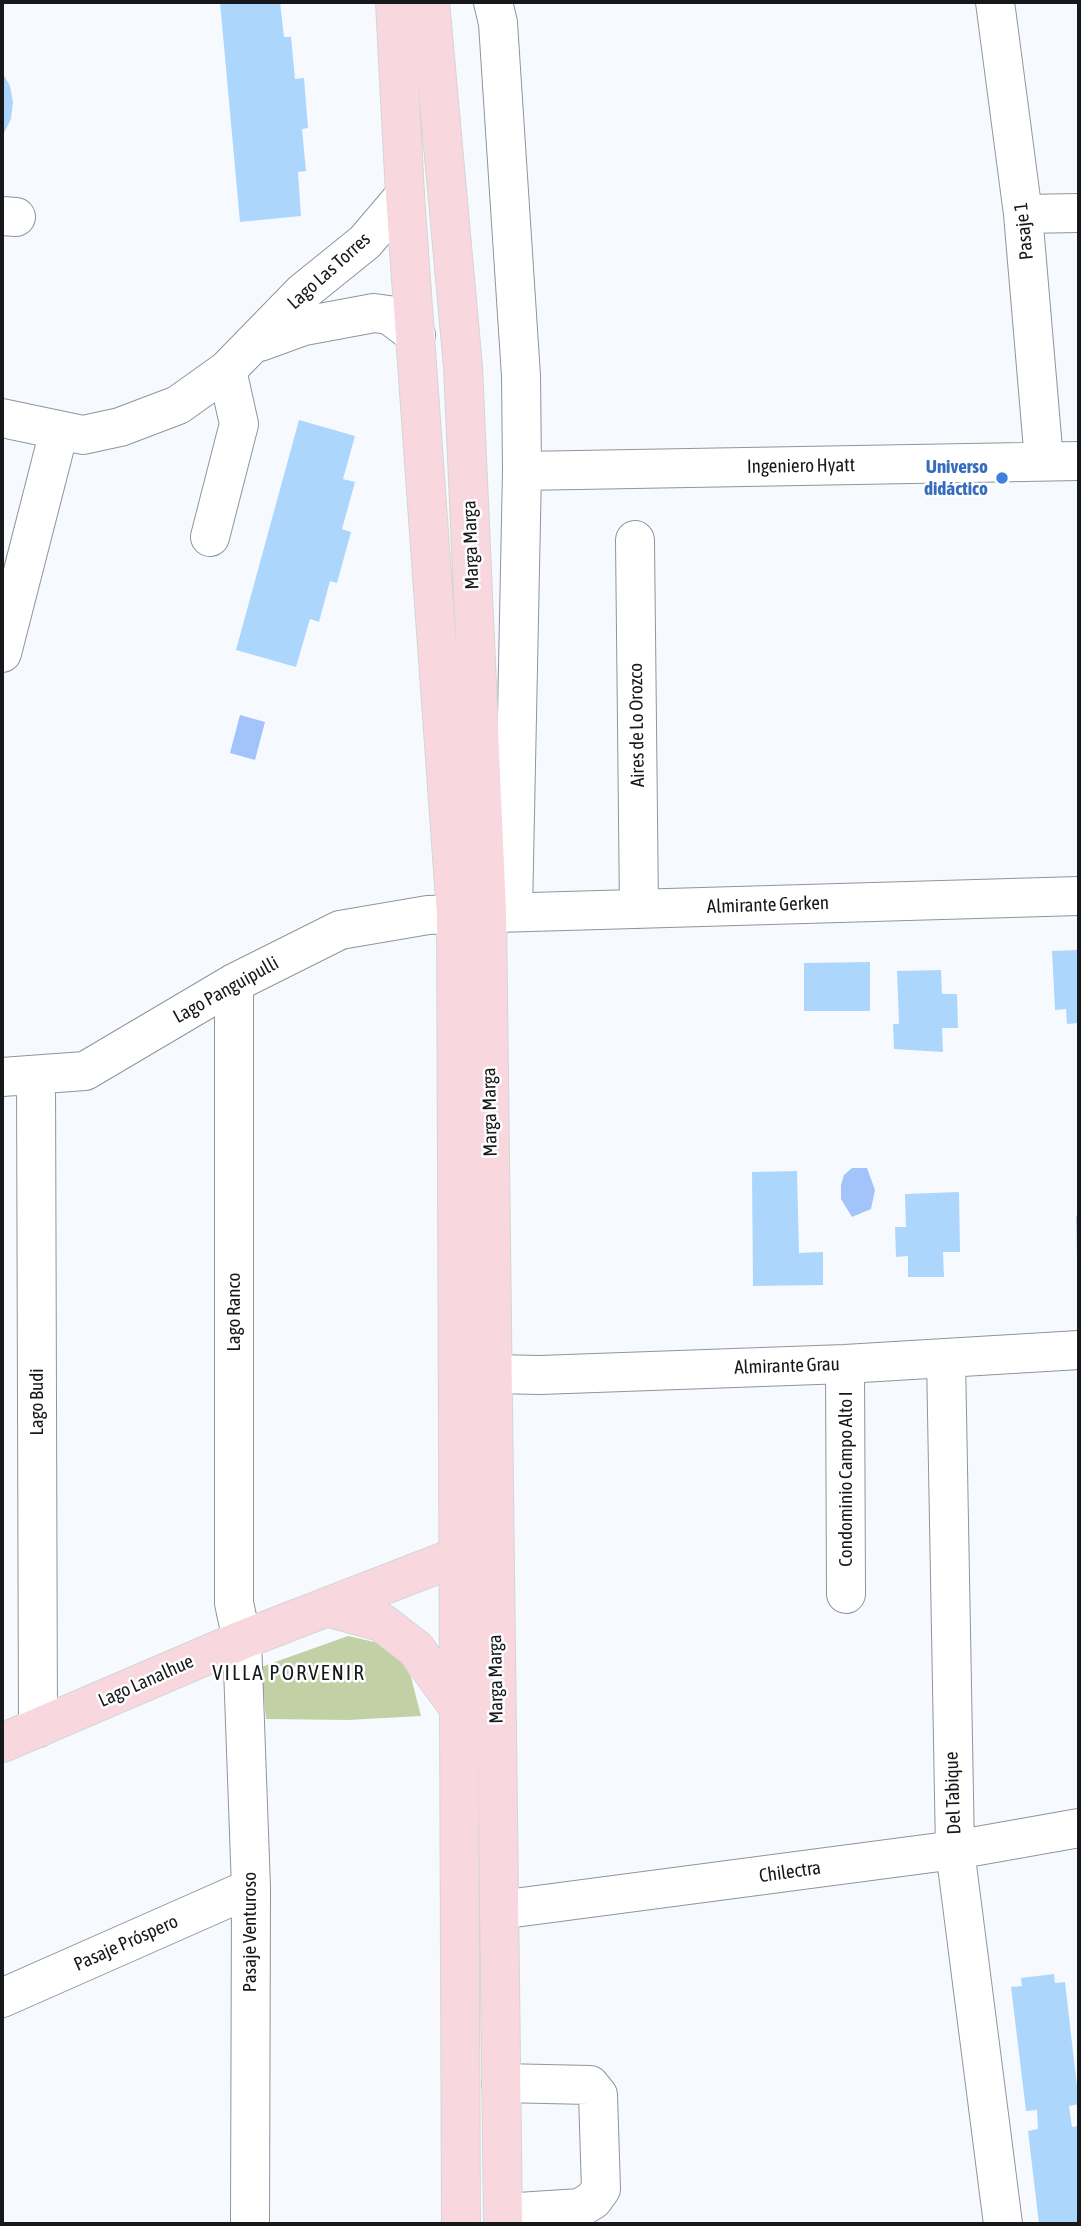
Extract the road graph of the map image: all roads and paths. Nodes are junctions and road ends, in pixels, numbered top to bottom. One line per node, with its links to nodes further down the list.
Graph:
1 (395, 2): 5 (main road, Marga Marga)
2 (430, 2): 11 (main road, Marga Marga)
3 (493, 2): 14 (street, Marga Marga)
4 (995, 2): 7 (street, Pasaje 1)
5 (405, 195): 8 (main road, Marga Marga); 9 (street, Lago Las Torres)
6 (1079, 213): 7 (street)
7 (1023, 214): 13 (street, Pasaje 1)
8 (416, 335): 9 (street, Lago Las Torres); 11 (main road); 20 (main road, Marga Marga)
9 (239, 358): 12 (street, Lago Las Torres); 15 (street)
10 (2, 418): 12 (street, Lago Las Torres)
11 (466, 424): 20 (main road, Marga Marga)
12 (59, 431): 17 (street)
13 (1061, 461): 14 (street, Ingeniero Hyatt)
14 (523, 471): 20 (street, Marga Marga)
15 (210, 537)
16 (635, 540): 19 (street, Aires de Lo Orozco)
17 (2, 653)
18 (1079, 896): 19 (street, Almirante Gerken)
19 (639, 909): 20 (street, Almirante Gerken)
20 (485, 912): 21 (street, Lago Panguipulli); 23 (main road, Marga Marga); 27 (main road, Marga Marga)
21 (234, 983): 22 (street, Lago Panguipulli); 33 (street, Lago Ranco)
22 (19, 1076): 35 (street, Lago Budi)
23 (459, 1281): 27 (street); 28 (main road, Marga Marga)
24 (1079, 1350): 25 (street, Almirante Grau)
25 (946, 1358): 26 (street, Almirante Grau); 38 (street, Del Tabique)
26 (845, 1364): 27 (street, Almirante Grau); 31 (street, Condominio Campo Alto I)
27 (494, 1374): 28 (street); 29 (main road, Marga Marga)
28 (458, 1437): 30 (main road, Marga Marga)
29 (495, 1543): 30 (main road, Lago Lanalhue); 40 (main road, Marga Marga)
30 (459, 1555): 32 (main road, Lago Lanalhue); 34 (main road, Marga Marga)
31 (846, 1594)
32 (330, 1608): 33 (main road, Lago Lanalhue); 34 (main road)
33 (242, 1640): 35 (main road, Lago Lanalhue); 39 (street, Pasaje Venturoso)
34 (460, 1708): 45 (main road, Marga Marga)
35 (38, 1728): 36 (main road, Lago Lanalhue)
36 (2, 1743)
37 (1079, 1828): 38 (street, Chilectra)
38 (955, 1850): 40 (street, Chilectra); 46 (street, Del Tabique)
39 (251, 1888): 41 (street, Pasaje Próspero); 44 (street, Pasaje Venturoso)
40 (499, 1910): 42 (main road, Marga Marga)
41 (2, 1998)
42 (501, 2083): 43 (main road, Marga Marga); 43 (street)
43 (503, 2219)
44 (250, 2224)
45 (461, 2224)
46 (1003, 2224)

